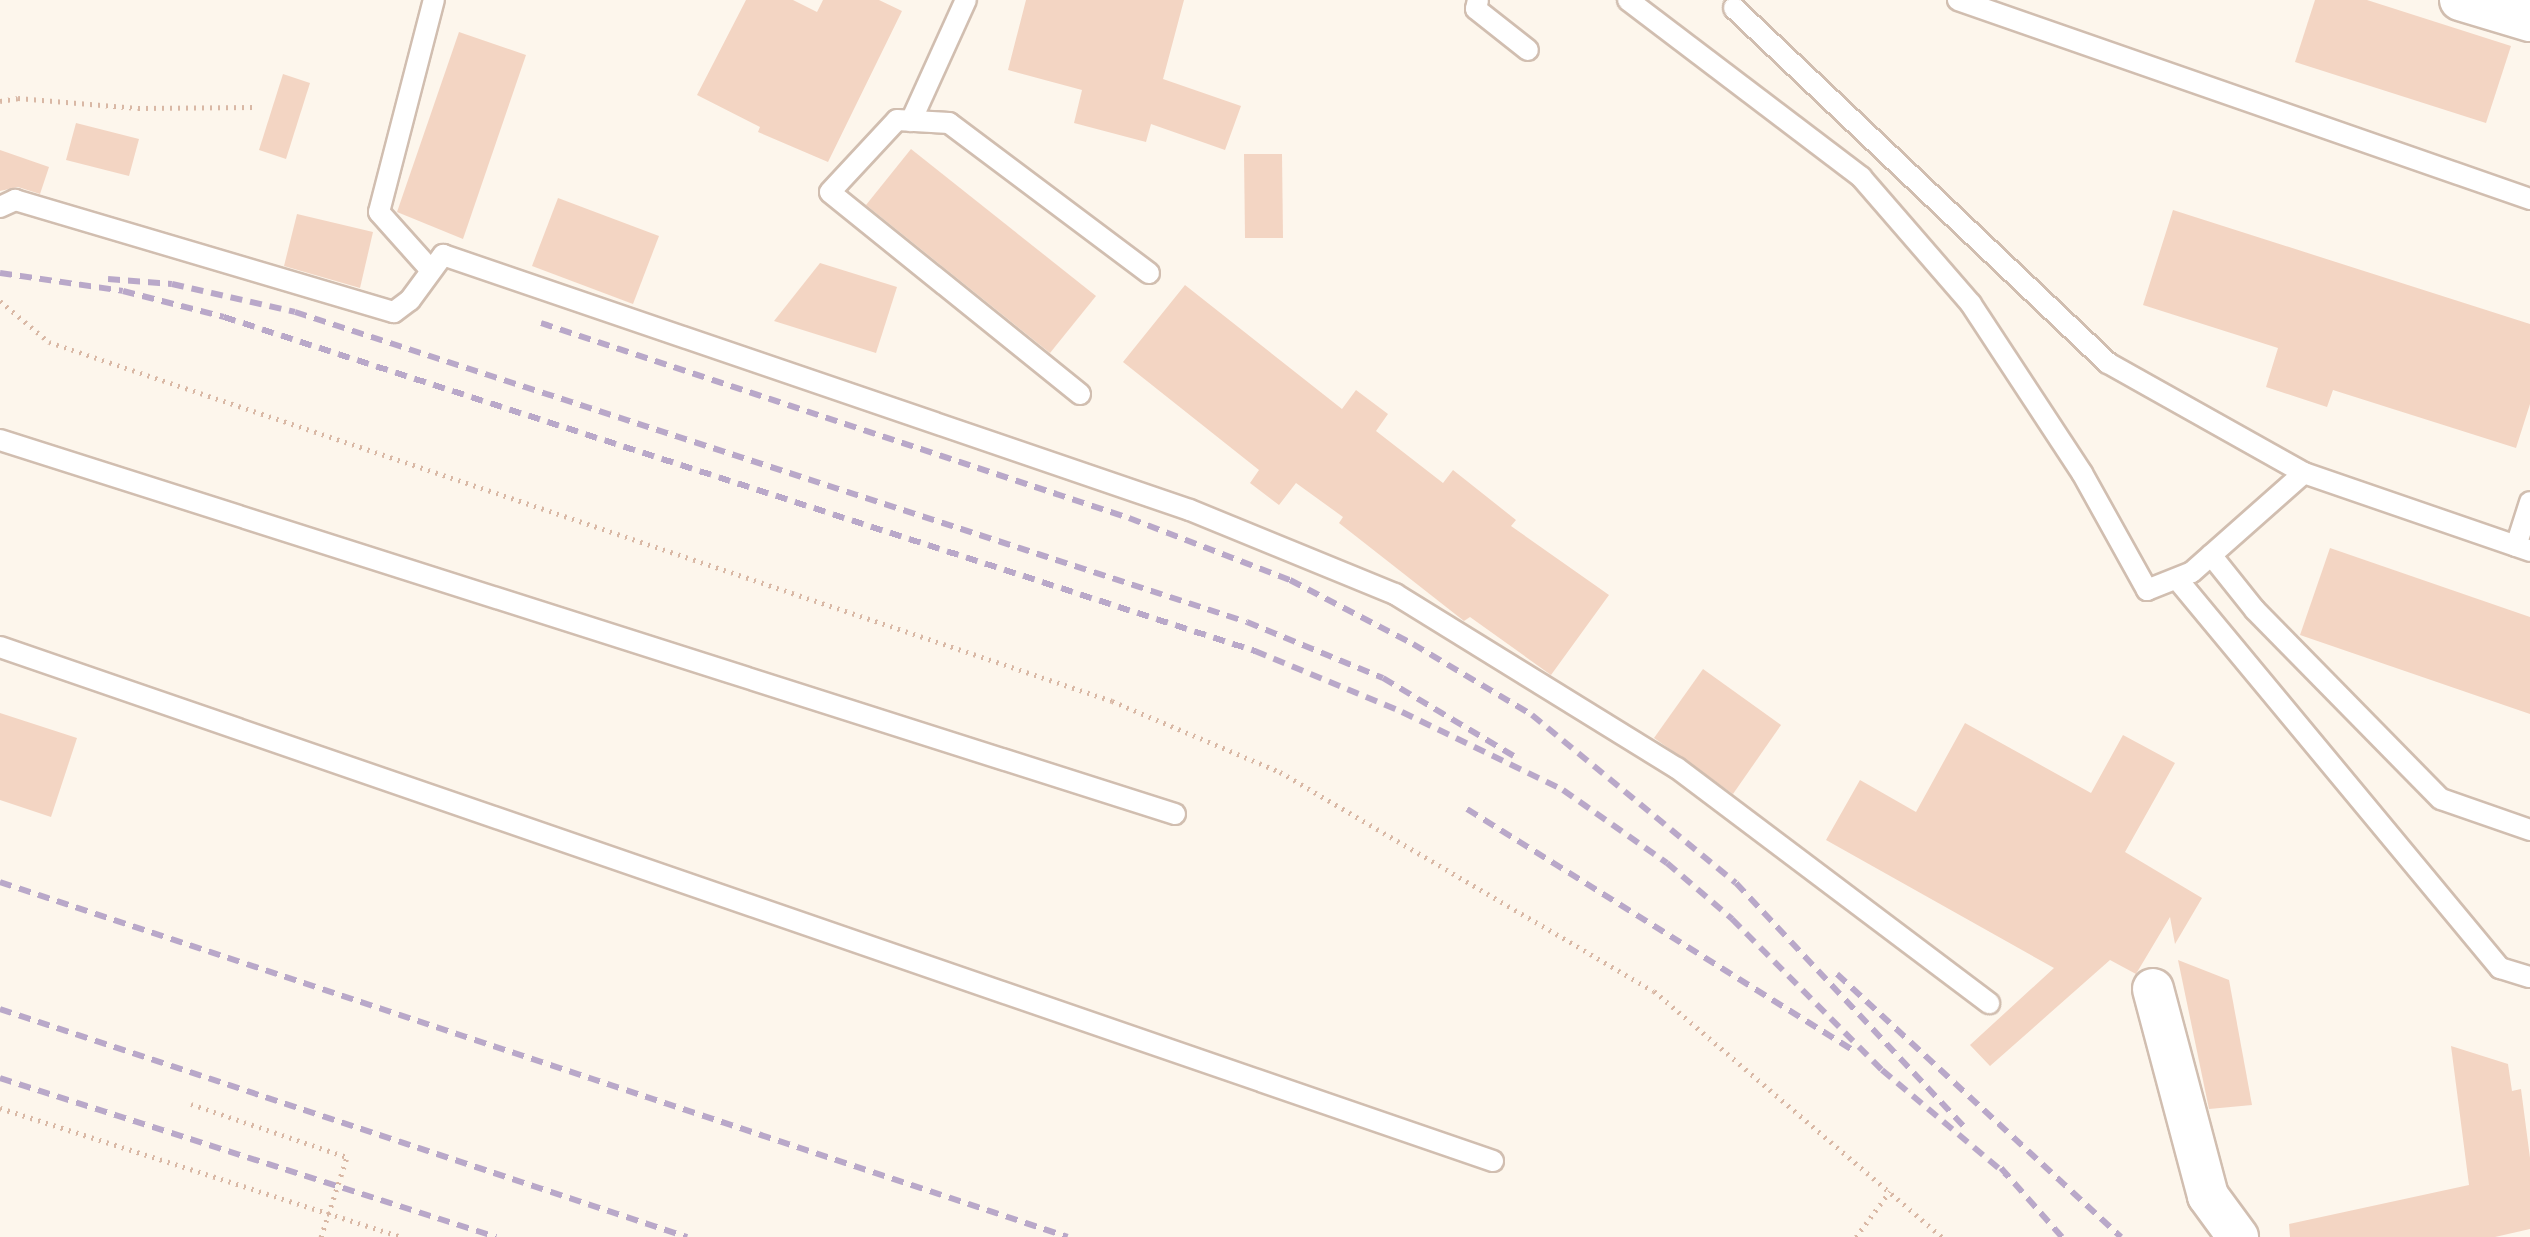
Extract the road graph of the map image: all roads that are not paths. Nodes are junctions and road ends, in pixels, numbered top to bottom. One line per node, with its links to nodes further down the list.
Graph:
1 (434, 0): 13 (lane)
2 (966, 0): 10 (lane)
3 (1478, 0): 9 (lane)
4 (1628, 0): 21 (lane)
5 (1958, 0): 11 (lane)
6 (2460, 0): 8 (street)
7 (1734, 8): 17 (lane)
8 (2528, 13)
9 (1528, 50)
10 (911, 121): 14 (lane); 15 (lane)
11 (2530, 199)
12 (0, 207): 13 (lane)
13 (429, 268): 27 (lane)
14 (1149, 273)
15 (1080, 394)
16 (0, 440): 23 (lane)
17 (2304, 473): 19 (lane); 20 (lane)
18 (2530, 502): 19 (lane)
19 (2523, 549)
20 (2211, 555): 21 (lane); 24 (lane)
21 (2177, 579): 25 (lane)
22 (0, 647): 28 (lane)
23 (1175, 814)
24 (2530, 830)
25 (2530, 977)
26 (2153, 989): 29 (street)
27 (1989, 1003)
28 (1493, 1161)
29 (2238, 1237)

